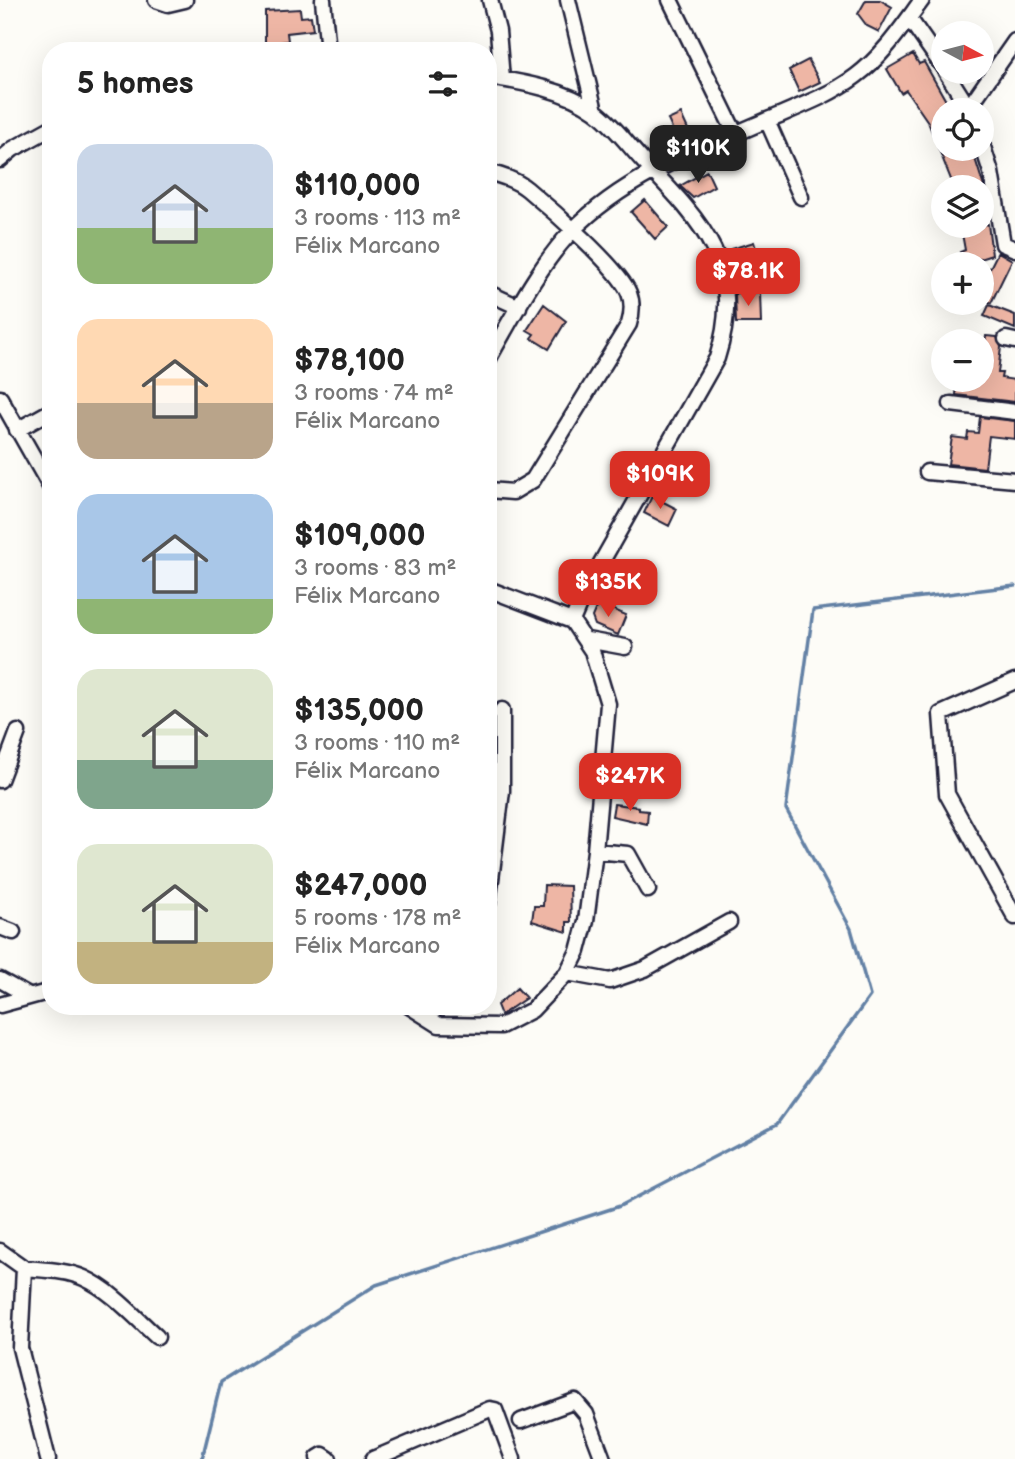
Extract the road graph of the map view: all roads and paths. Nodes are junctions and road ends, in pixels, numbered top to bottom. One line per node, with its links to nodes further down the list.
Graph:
1 (156, 0): 2 (street)
2 (185, 0)
3 (323, 0): 9 (street)
4 (490, 0): 11 (street)
5 (568, 0): 14 (street)
6 (670, 0): 17 (street)
7 (914, 6): 10 (street); 15 (street)
8 (1015, 41): 13 (street)
9 (327, 42)
10 (931, 42)
11 (497, 47)
12 (497, 78): 14 (street)
13 (976, 98)
14 (595, 111): 20 (street)
15 (767, 120): 17 (street); 22 (street)
16 (42, 133): 18 (street)
17 (735, 133): 20 (street)
18 (0, 160)
19 (987, 161): 24 (street)
20 (653, 171): 23 (street); 38 (street)
21 (497, 176): 23 (street)
22 (801, 197)
23 (572, 231): 26 (street); 36 (street)
24 (1015, 249)
25 (497, 297): 26 (street)
26 (519, 307): 27 (street)
27 (497, 345)
28 (0, 398): 32 (street)
29 (951, 404): 30 (street)
30 (1015, 412)
31 (42, 416): 32 (street)
32 (17, 430): 34 (street)
33 (927, 472): 35 (street)
34 (42, 473)
35 (1015, 480)
36 (497, 491)
37 (497, 592): 38 (street)
38 (572, 621): 39 (street)
39 (587, 640): 40 (street); 46 (street)
40 (625, 647)
41 (1015, 681): 48 (street)
42 (502, 710): 44 (street)
43 (18, 732): 45 (street)
44 (497, 767)
45 (0, 780)
46 (595, 851): 47 (street); 50 (street)
47 (648, 890)
48 (1015, 917)
49 (729, 922): 50 (street)
50 (567, 973): 55 (street)
51 (0, 980): 53 (street)
52 (42, 992): 53 (street)
53 (27, 995): 54 (street)
54 (0, 1005)
55 (423, 1015)
56 (0, 1251): 57 (street)
57 (24, 1268): 58 (street); 60 (street)
58 (157, 1337)
59 (521, 1421): 63 (street)
60 (48, 1459)
61 (373, 1459): 62 (street)
62 (513, 1459)
63 (603, 1459)

